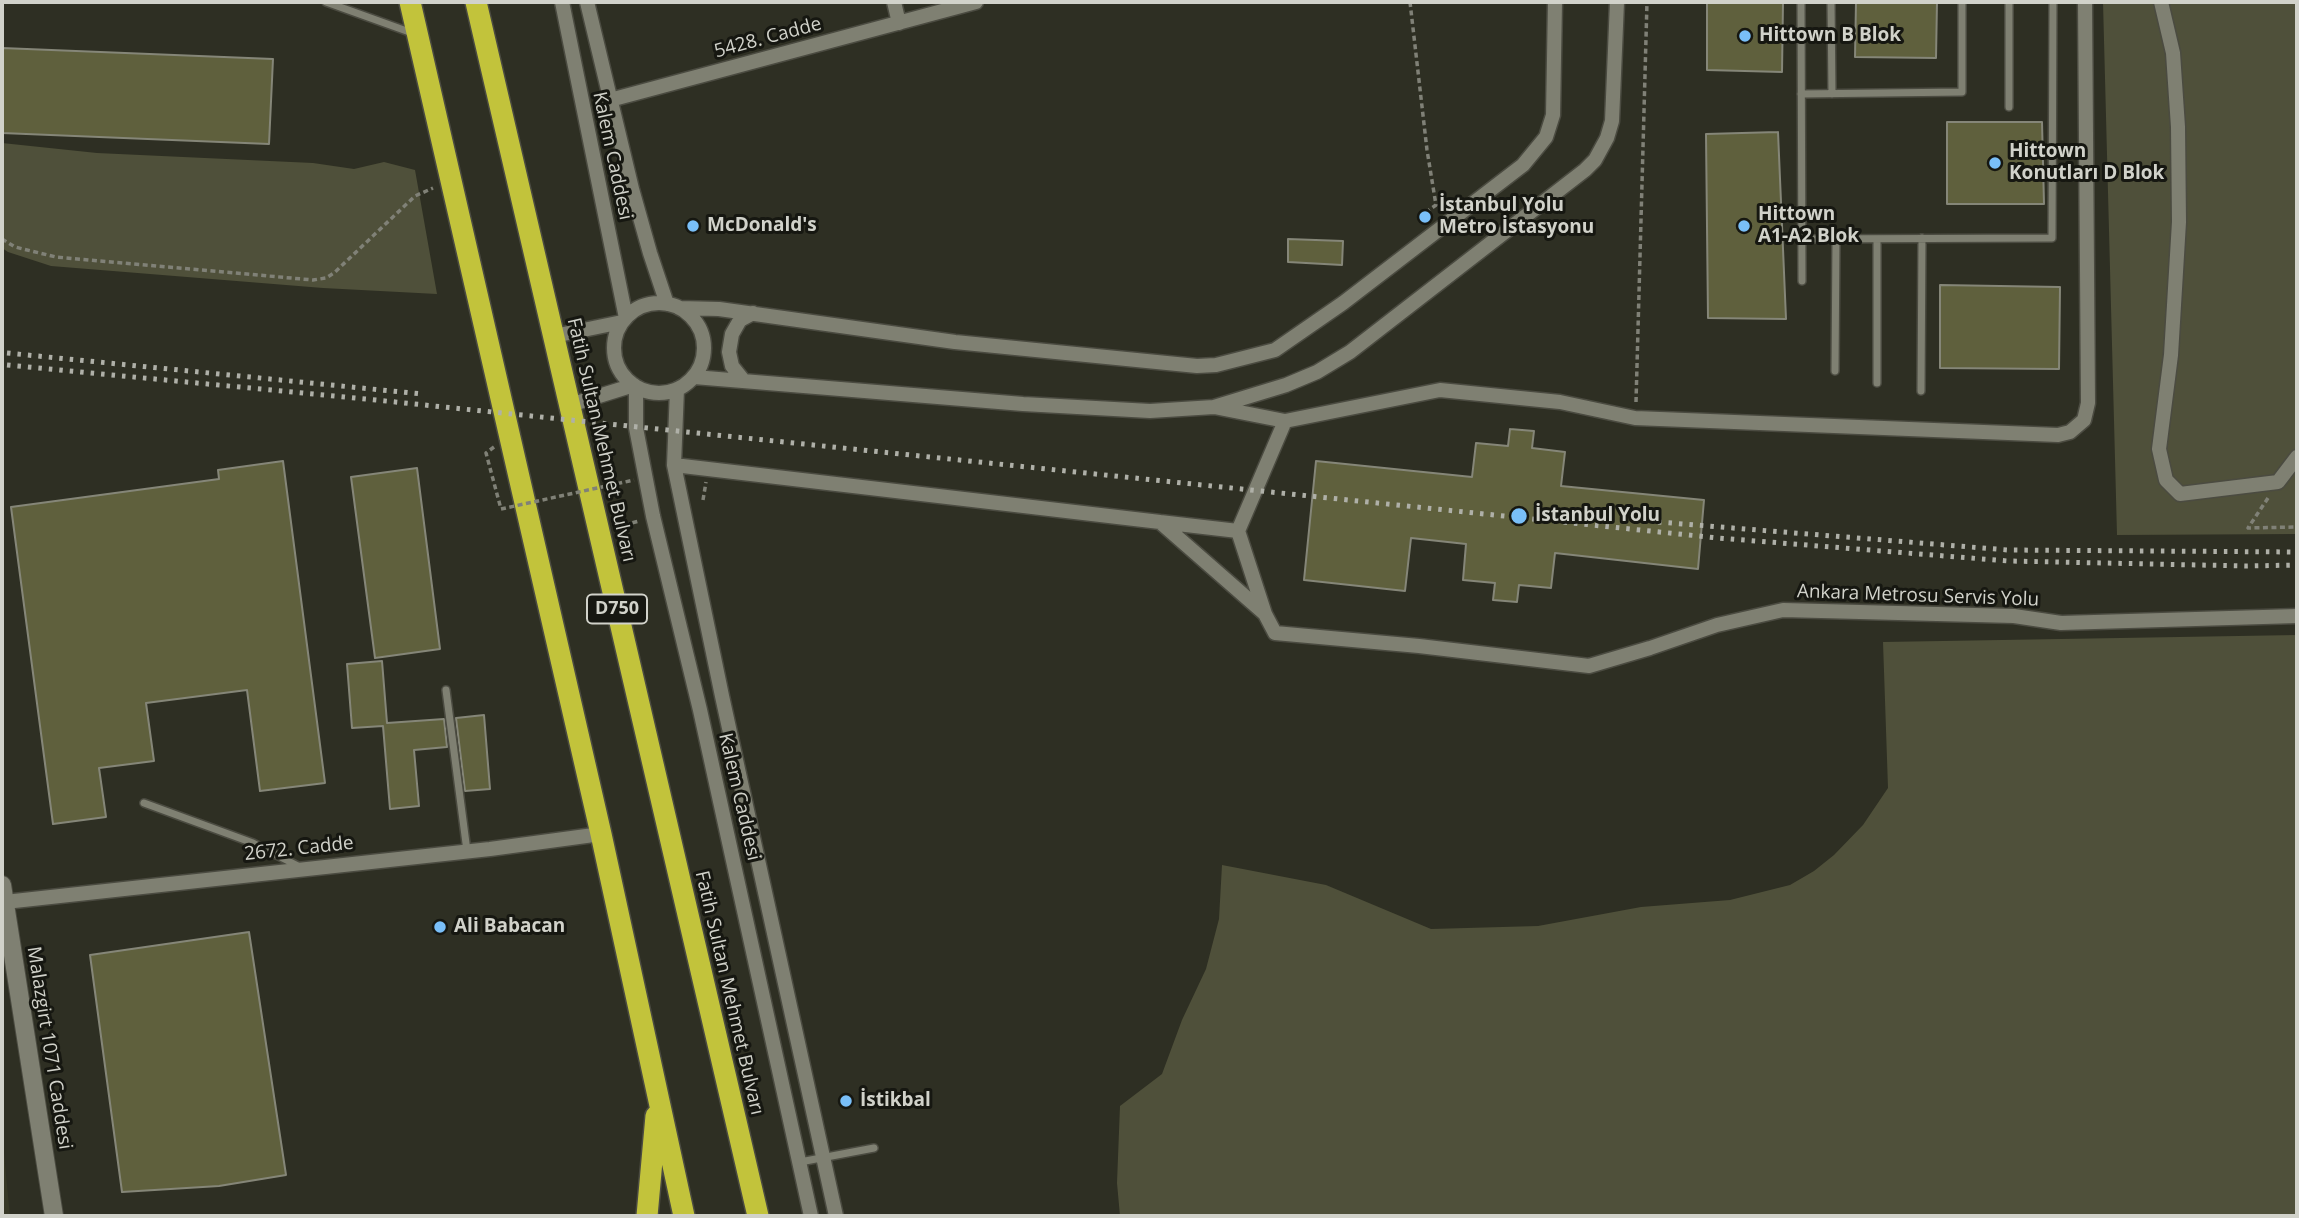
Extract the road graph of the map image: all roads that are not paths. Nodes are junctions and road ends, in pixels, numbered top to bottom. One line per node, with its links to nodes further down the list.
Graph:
1 (326, 2): 19 (lane)
2 (410, 2): 19 (highway)
3 (476, 2): 32 (highway, Fatih Sultan Mehmet Bulvarı / D750)
4 (562, 2): 31 (street, Kalem Caddesi)
5 (587, 2): 22 (street, Kalem Caddesi)
6 (894, 2): 18 (street)
7 (976, 2): 17 (street, 5428. Cadde)
8 (1555, 2): 30 (street)
9 (1617, 2): 41 (street)
10 (1801, 2): 20 (lane)
11 (1831, 2): 21 (lane)
12 (1962, 2): 21 (lane)
13 (2009, 2): 23 (lane)
14 (2053, 2): 27 (lane)
15 (2085, 2): 42 (street)
16 (2161, 2): 43 (street)
17 (958, 4): 18 (street, 5428. Cadde)
18 (899, 23): 22 (street, 5428. Cadde)
19 (418, 35): 51 (highway)
20 (1801, 94): 21 (lane); 24 (lane)
21 (1832, 94)
22 (610, 100): 29 (street, Kalem Caddesi)
23 (2008, 107)
24 (1802, 239): 25 (lane); 28 (lane)
25 (1836, 239): 26 (lane); 33 (lane)
26 (1877, 239): 27 (lane); 36 (lane)
27 (1922, 239): 39 (lane)
28 (1802, 281)
29 (673, 306): 30 (street); 31 (street); 34 (street)
30 (753, 313): 35 (street)
31 (624, 320): 32 (street); 37 (street)
32 (554, 336): 40 (highway, Fatih Sultan Mehmet Bulvarı / D750)
33 (1835, 371)
34 (694, 377): 35 (street); 38 (street)
35 (744, 381): 41 (street)
36 (1877, 383)
37 (635, 386): 38 (street); 40 (street); 58 (street, Kalem Caddesi)
38 (677, 389): 44 (street, Kalem Caddesi)
39 (1921, 391)
40 (570, 405): 63 (highway, Fatih Sultan Mehmet Bulvarı / D750)
41 (1214, 407): 42 (street)
42 (1285, 421): 46 (street)
43 (2297, 457)
44 (674, 465): 45 (street); 57 (street, Kalem Caddesi)
45 (1160, 522): 46 (street); 47 (street)
46 (1238, 531): 47 (street)
47 (1265, 614): 48 (street, Ankara Metrosu Servis Yolu)
48 (2297, 616)
49 (446, 690): 52 (lane)
50 (144, 803): 53 (lane)
51 (601, 834): 52 (street, 2672. Cadde); 55 (highway)
52 (467, 852): 53 (street, 2672. Cadde)
53 (303, 869): 54 (street, 2672. Cadde)
54 (3, 897): 59 (street, Malazgirt 1071 Caddesi)
55 (658, 1096): 61 (highway); 62 (highway)
56 (874, 1148): 57 (lane)
57 (823, 1158): 58 (lane); 65 (street, Kalem Caddesi)
58 (800, 1162): 64 (street, Kalem Caddesi)
59 (54, 1216)
60 (638, 1216): 61 (street)
61 (647, 1216)
62 (684, 1216)
63 (758, 1216)
64 (811, 1216)
65 (836, 1216)

